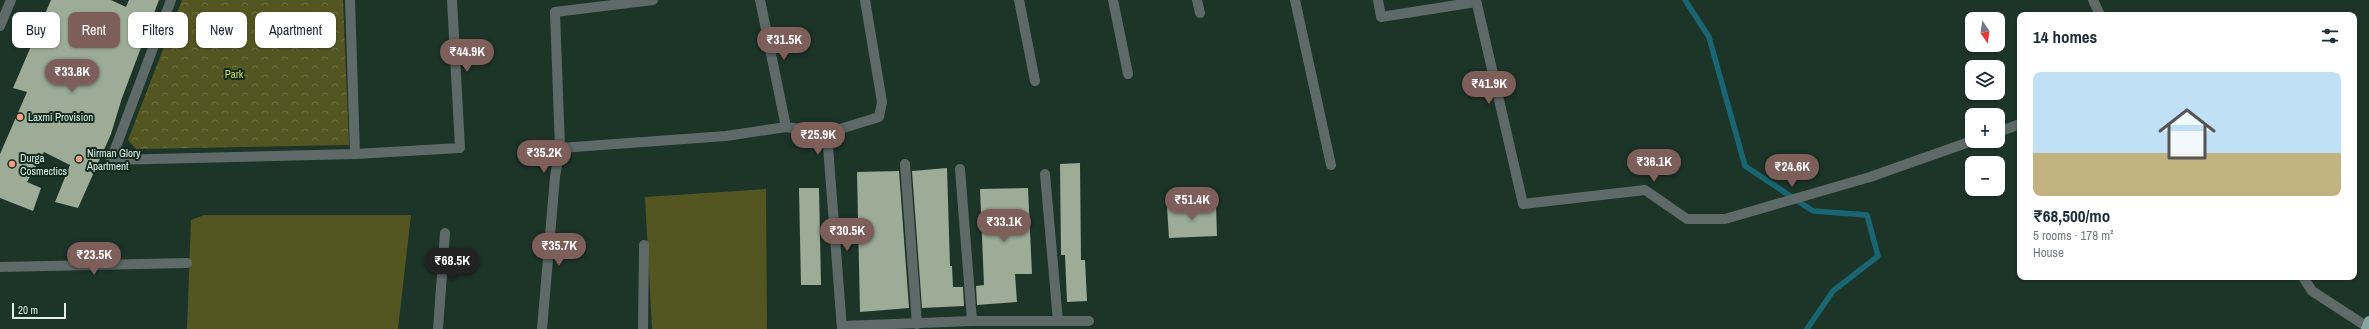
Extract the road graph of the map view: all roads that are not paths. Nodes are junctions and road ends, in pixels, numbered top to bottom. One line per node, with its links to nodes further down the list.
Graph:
1 (11, 0): 17 (street)
2 (171, 0): 26 (street)
3 (350, 0): 26 (street)
4 (452, 0): 26 (street)
5 (653, 0): 25 (street)
6 (760, 0): 21 (street)
7 (865, 0): 23 (street)
8 (1019, 0): 19 (street)
9 (1112, 0): 18 (street)
10 (1198, 0): 16 (street)
11 (1295, 0): 28 (street)
12 (1378, 0): 14 (street)
13 (2093, 0): 15 (street)
14 (1476, 1): 24 (street)
15 (2099, 12)
16 (1200, 13)
17 (0, 26)
18 (1128, 74)
19 (1035, 81)
20 (2017, 125): 22 (street)
21 (786, 127): 23 (street); 25 (street)
22 (2005, 129)
23 (827, 133): 41 (street)
24 (1965, 143)
25 (560, 148): 43 (street)
26 (355, 154)
27 (905, 164): 39 (street)
28 (1330, 164)
29 (960, 168): 36 (street)
30 (1045, 174): 37 (street)
31 (445, 232): 42 (street)
32 (644, 245): 44 (street)
33 (187, 263): 34 (street)
34 (0, 267)
35 (2305, 280): 40 (street)
36 (972, 321): 37 (street); 39 (street)
37 (1058, 321): 38 (street)
38 (1089, 321)
39 (918, 324): 41 (street)
40 (2368, 326)
41 (842, 327)
42 (438, 329)
43 (542, 329)
44 (643, 329)

